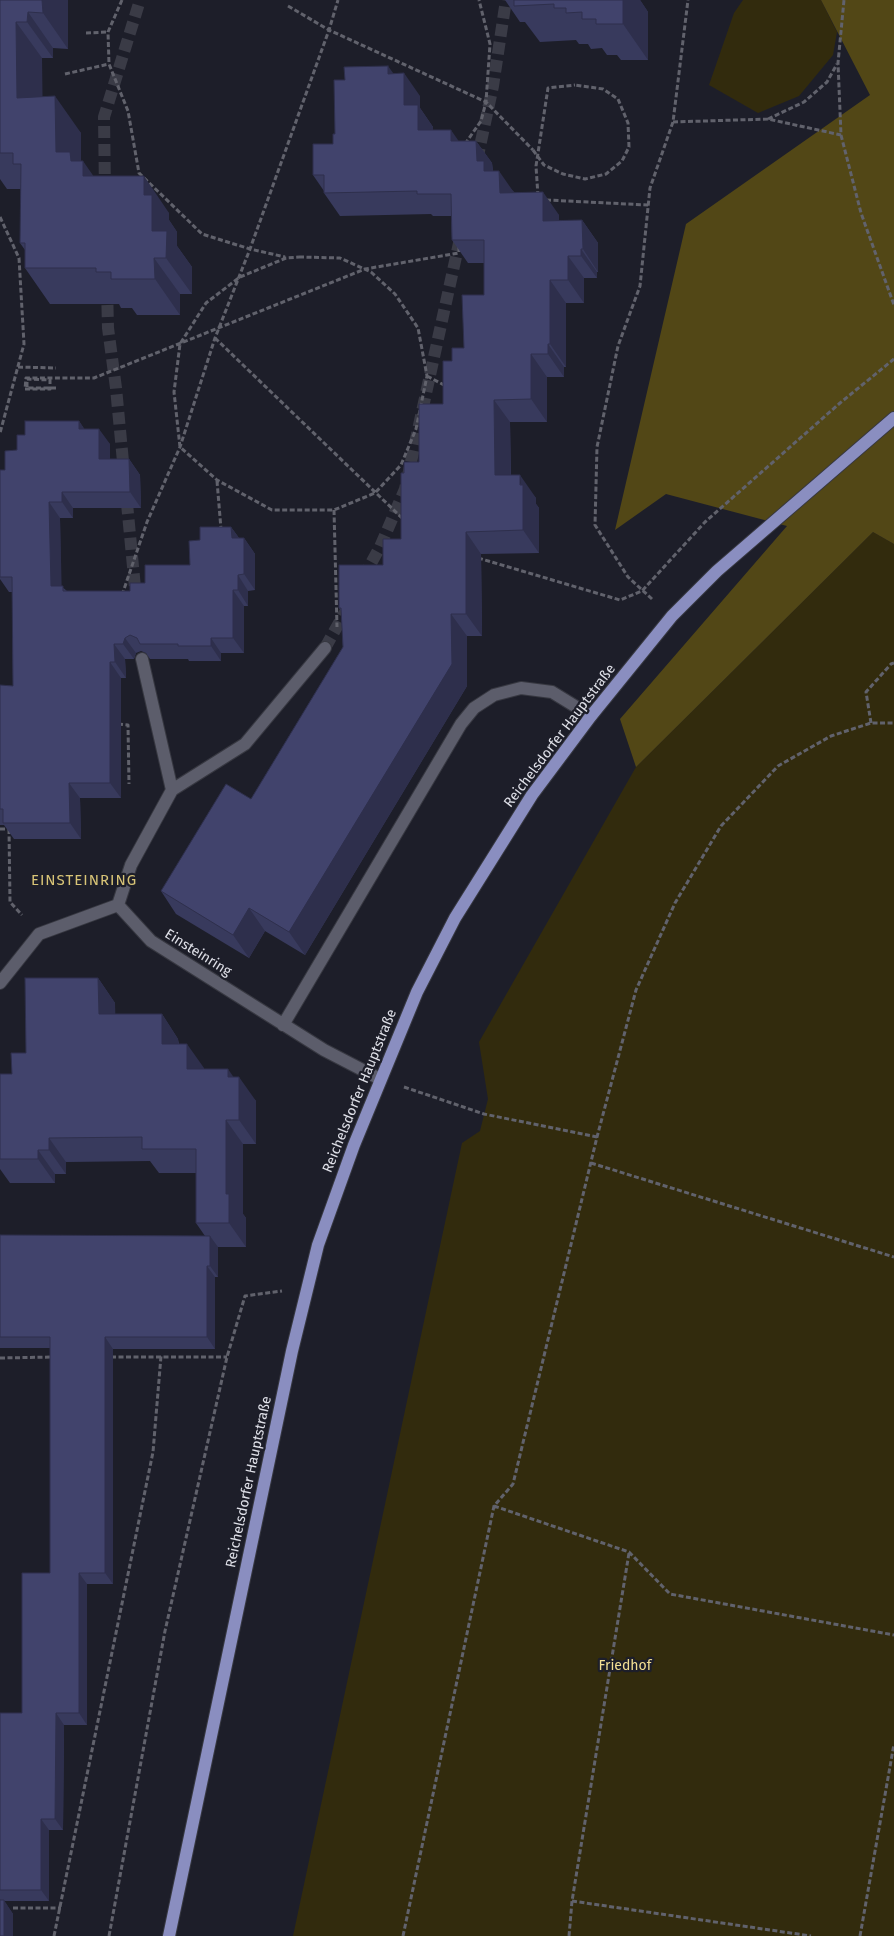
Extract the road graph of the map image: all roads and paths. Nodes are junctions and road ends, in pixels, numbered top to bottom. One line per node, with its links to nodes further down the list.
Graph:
1 (122, 0): 8 (path)
2 (338, 0): 7 (path)
3 (479, 0): 13 (path)
4 (688, 0): 15 (path)
5 (844, 0): 10 (path)
6 (288, 6): 7 (path)
7 (329, 30): 13 (path); 21 (path)
8 (108, 32): 9 (path); 11 (path)
9 (86, 34)
10 (838, 63): 14 (path); 16 (path)
11 (109, 64): 12 (path); 21 (path)
12 (65, 74)
13 (486, 102): 17 (path); 18 (path, bridge)
14 (768, 119): 15 (path); 16 (path)
15 (673, 122): 18 (path)
16 (841, 135): 25 (path)
17 (464, 145)
18 (648, 205): 48 (path)
19 (0, 216): 30 (path)
20 (459, 244): 23 (path)
21 (250, 249): 22 (path); 24 (path)
22 (286, 258): 23 (path); 24 (path)
23 (365, 269): 26 (path); 32 (path)
24 (240, 277): 26 (path); 28 (path)
25 (894, 304)
26 (220, 328): 27 (path); 28 (path)
27 (216, 338): 39 (path); 41 (path)
28 (180, 344): 34 (path); 39 (path)
29 (894, 359): 48 (path)
30 (18, 367): 31 (path); 37 (path)
31 (56, 368)
32 (427, 376): 33 (path); 41 (path)
33 (448, 387)
34 (50, 388): 34 (path); 35 (path)
35 (56, 388)
36 (894, 418): 50 (main road, Reichelsdorfer Hauptstraße)
37 (1, 426): 38 (path)
38 (0, 433)
39 (180, 447): 40 (path); 49 (path)
40 (217, 480): 42 (path); 44 (path)
41 (375, 493): 42 (path); 43 (path)
42 (334, 510): 51 (path)
43 (405, 521)
44 (221, 536)
45 (473, 556): 46 (path)
46 (480, 558): 47 (path); 48 (path)
47 (478, 565)
48 (642, 591): 50 (path)
49 (122, 597)
50 (672, 616): 55 (main road, Reichelsdorfer Hauptstraße)
51 (337, 629)
52 (325, 648): 60 (street)
53 (142, 660): 60 (street)
54 (894, 663): 56 (path)
55 (591, 716): 67 (street); 68 (main road, Reichelsdorfer Hauptstraße)
56 (871, 723): 57 (path); 69 (path)
57 (894, 723)
58 (115, 724): 59 (path)
59 (129, 784)
60 (172, 790): 64 (street)
61 (8, 820): 63 (path)
62 (0, 829): 63 (path)
63 (9, 829): 65 (path)
64 (118, 905): 65 (street); 67 (street, Einsteinring)
65 (39, 934): 66 (street)
66 (0, 983)
67 (284, 1024): 68 (street, Einsteinring)
68 (380, 1079): 69 (path); 72 (main road, Reichelsdorfer Hauptstraße)
69 (597, 1137): 70 (path)
70 (591, 1163): 71 (path); 78 (path)
71 (894, 1256)
72 (307, 1288): 76 (path); 87 (main road, Reichelsdorfer Hauptstraße)
73 (161, 1356): 75 (path); 76 (path); 84 (path)
74 (57, 1357): 77 (path)
75 (104, 1357)
76 (227, 1357): 86 (path)
77 (0, 1358)
78 (494, 1506): 79 (path); 88 (path)
79 (629, 1552): 80 (path); 82 (path)
80 (894, 1635)
81 (894, 1744): 91 (path)
82 (572, 1901): 89 (path); 90 (path)
83 (13, 1908): 84 (path)
84 (61, 1908): 85 (path)
85 (54, 1936)
86 (109, 1936)
87 (169, 1936)
88 (403, 1936)
89 (569, 1936)
90 (811, 1936)
91 (860, 1936)

